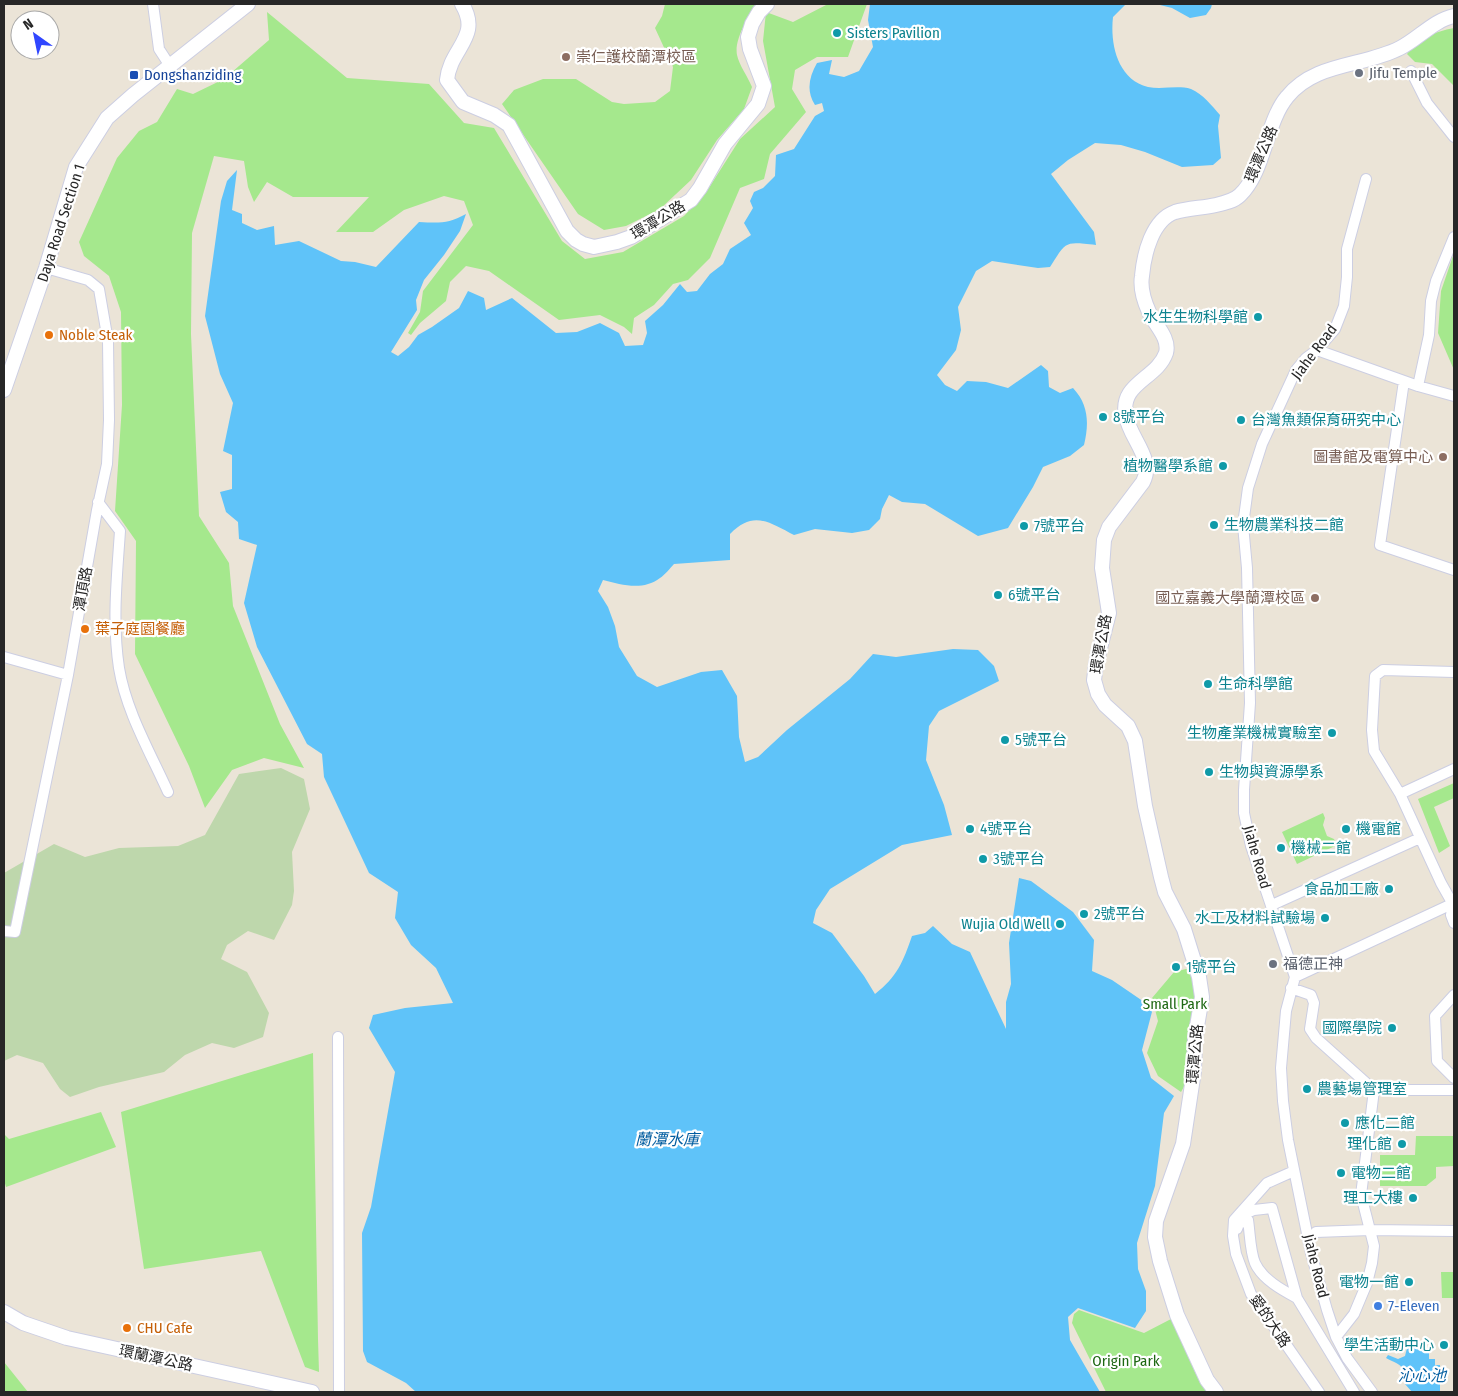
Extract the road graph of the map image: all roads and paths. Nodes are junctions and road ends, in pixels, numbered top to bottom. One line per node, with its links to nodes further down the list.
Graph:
1 (152, 4): 6 (street)
2 (248, 4): 6 (street, Daya Road Section 1)
3 (462, 4): 4 (street, 環潭公路)
4 (767, 4)
5 (1454, 16): 48 (street, 環潭公路)
6 (170, 66): 11 (street, Daya Road Section 1)
7 (1411, 71): 8 (street)
8 (1454, 137)
9 (1366, 180): 12 (street, Jiahe Road)
10 (1454, 237): 14 (street)
11 (46, 268): 15 (street, Daya Road Section 1); 17 (street, 潭頂路)
12 (1317, 350): 13 (street); 27 (street, Jiahe Road)
13 (1404, 381): 14 (street); 18 (street)
14 (1418, 386): 16 (street)
15 (4, 390)
16 (1454, 396)
17 (98, 502): 21 (street, 潭頂路); 23 (street)
18 (1454, 570)
19 (4, 657): 21 (street)
20 (1454, 672): 24 (street)
21 (68, 675): 29 (street, 潭頂路)
22 (1454, 769): 24 (street)
23 (168, 792)
24 (1400, 794): 25 (street)
25 (1420, 838): 26 (street); 27 (street)
26 (1454, 904): 28 (street); 30 (street)
27 (1272, 905): 30 (street, Jiahe Road)
28 (1454, 923)
29 (4, 931)
30 (1295, 977): 31 (street, Jiahe Road)
31 (1291, 988): 35 (street); 37 (street, Jiahe Road)
32 (1454, 995): 34 (street)
33 (338, 1037): 47 (street)
34 (1454, 1078)
35 (1374, 1090): 36 (street); 39 (street)
36 (1454, 1090)
37 (1294, 1171): 38 (street); 45 (street, Jiahe Road)
38 (1234, 1220): 42 (street, 愛的大路); 43 (street)
39 (1370, 1230): 40 (street); 41 (street); 45 (street)
40 (1454, 1231)
41 (1316, 1232)
42 (1233, 1236): 43 (street); 49 (street, 愛的大路)
43 (1297, 1298): 50 (street)
44 (4, 1312): 46 (street, 環蘭潭公路)
45 (1336, 1336): 51 (street, Jiahe Road)
46 (312, 1392)
47 (339, 1392)
48 (1216, 1392)
49 (1319, 1392)
50 (1354, 1392)
51 (1372, 1392)

